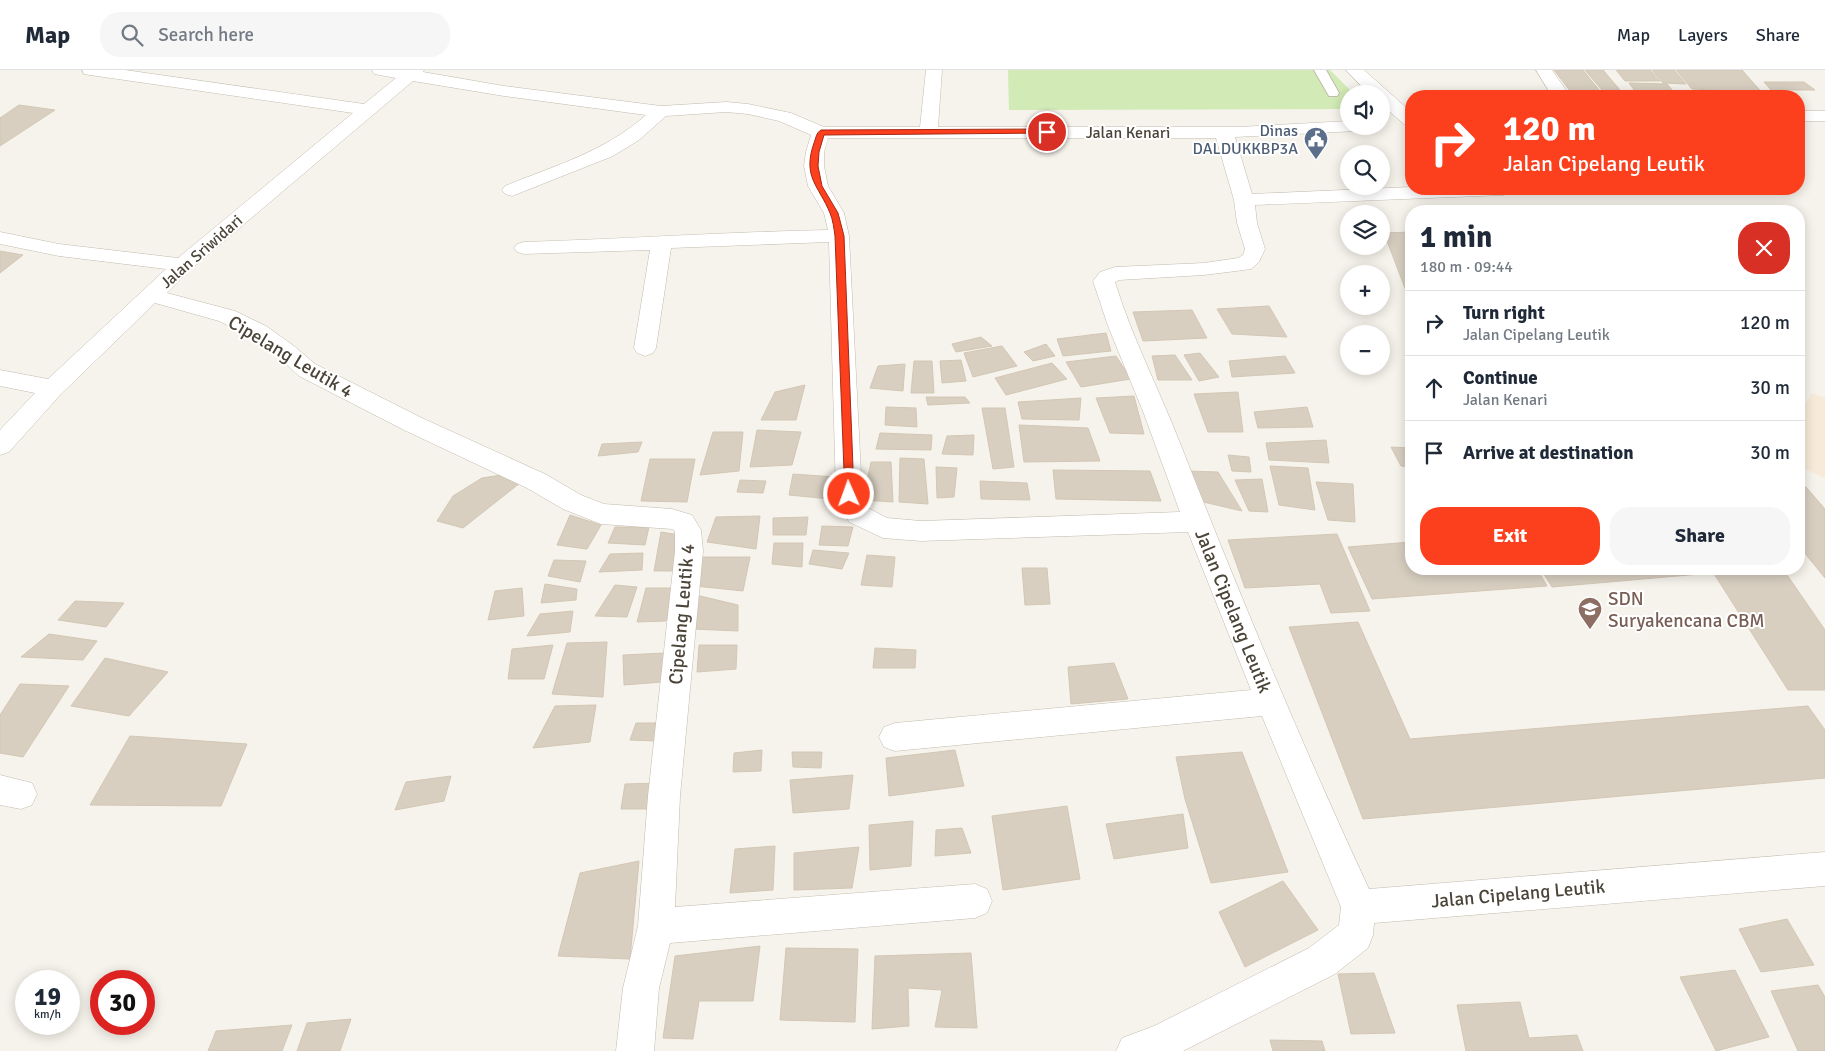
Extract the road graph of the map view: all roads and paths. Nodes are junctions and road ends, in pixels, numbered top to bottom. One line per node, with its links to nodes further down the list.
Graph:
1 (90, 70): 12 (street)
2 (380, 70): 7 (street)
3 (934, 70): 20 (street)
4 (1320, 70): 10 (lane)
5 (1354, 70): 8 (street)
6 (1544, 70): 9 (street)
7 (414, 72): 12 (street, Jalan Sriwidari); 13 (street)
8 (1370, 85)
9 (1557, 90)
10 (1333, 93)
11 (1390, 104): 16 (street)
12 (366, 110): 30 (street, Jalan Sriwidari)
13 (661, 111): 22 (street); 23 (street)
14 (1805, 116): 15 (street)
15 (1825, 116)
16 (1405, 117)
17 (1405, 123): 18 (street)
18 (1390, 125)
19 (1340, 127): 21 (street, Jalan Kenari)
20 (929, 131): 21 (street, Jalan Kenari); 22 (street)
21 (1224, 132): 25 (street)
22 (821, 133): 26 (street, Jalan Cipelang Leutik)
23 (512, 190)
24 (1405, 193): 25 (street)
25 (1244, 200): 36 (street)
26 (840, 236): 28 (street); 36 (street, Jalan Cipelang Leutik)
27 (0, 238): 30 (street)
28 (661, 244): 29 (street); 32 (street)
29 (524, 248)
30 (183, 265): 31 (street, Jalan Sriwidari)
31 (150, 295): 34 (street, Jalan Sriwidari); 42 (street, Cipelang Leutik 4)
32 (645, 348)
33 (0, 378): 34 (street)
34 (53, 388): 35 (street, Jalan Sriwidari)
35 (0, 446)
36 (1197, 522): 37 (street, Jalan Cipelang Leutik)
37 (1271, 702): 38 (street); 41 (street, Jalan Cipelang Leutik)
38 (895, 736)
39 (1825, 869): 41 (street, Jalan Cipelang Leutik)
40 (975, 900): 42 (street)
41 (1359, 907): 44 (street)
42 (656, 926): 43 (street, Cipelang Leutik 4)
43 (635, 1051)
44 (1136, 1051)

